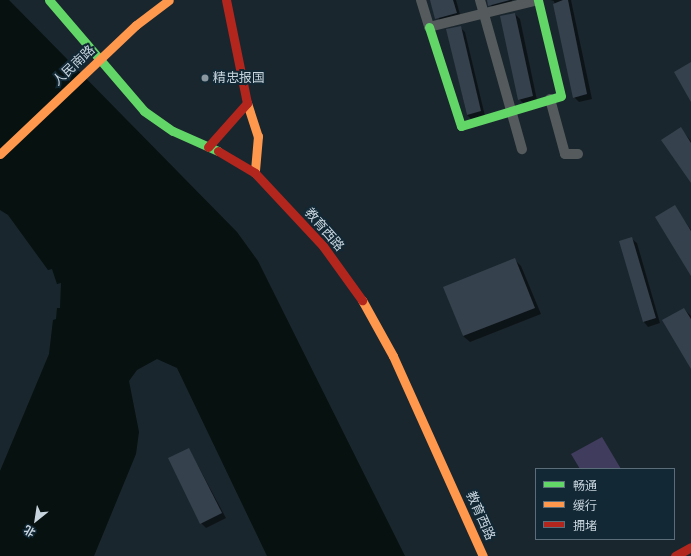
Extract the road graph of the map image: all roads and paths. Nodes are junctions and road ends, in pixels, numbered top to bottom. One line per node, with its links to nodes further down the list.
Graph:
1 (48, 0): 12 (street, 教育西路)
2 (169, 0): 14 (street, 人民南路, bridge)
3 (226, 0): 10 (street)
4 (420, 0): 8 (street)
5 (480, 0): 7 (street)
6 (534, 1): 7 (street); 9 (street)
7 (484, 13): 8 (street); 11 (street)
8 (429, 27): 11 (street)
9 (550, 99): 11 (street); 15 (street)
10 (247, 103): 12 (street); 16 (street)
11 (511, 110): 13 (street)
12 (208, 146): 16 (street, 教育西路)
13 (522, 149)
14 (0, 154)
15 (578, 154)
16 (255, 173): 18 (street, 教育西路)
17 (691, 547): 19 (street)
18 (483, 556)
19 (675, 556)

